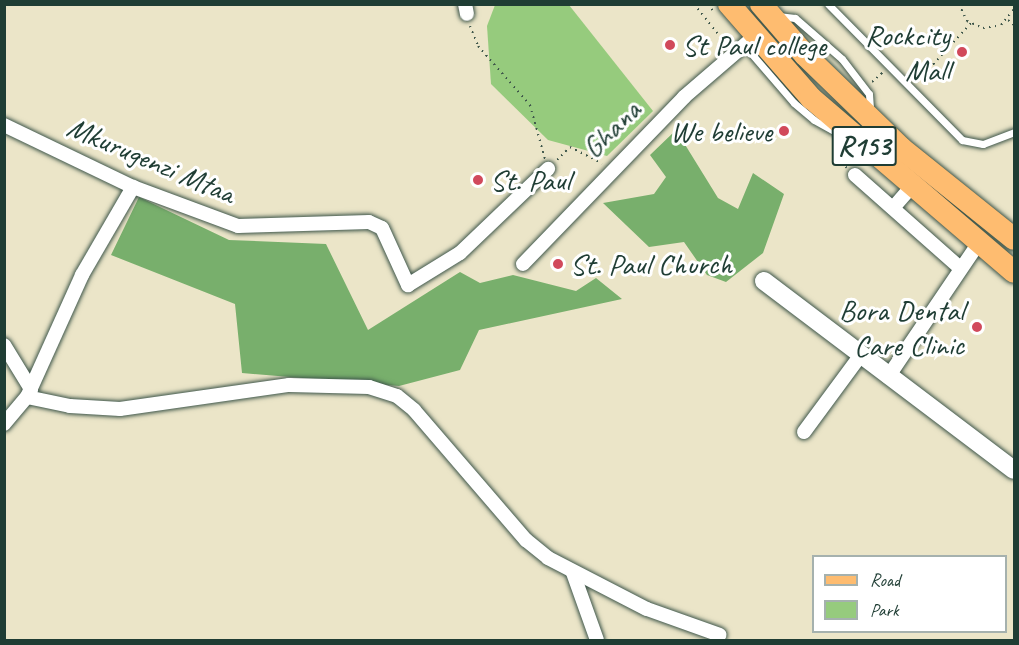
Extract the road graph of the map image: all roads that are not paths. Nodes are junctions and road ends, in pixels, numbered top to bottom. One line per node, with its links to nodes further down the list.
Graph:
1 (729, 4): 4 (main road, R153)
2 (828, 4): 7 (lane)
3 (765, 10): 5 (main road, R153); 5 (lane)
4 (748, 34): 8 (main road, R153); 8 (lane); 16 (street, Ghana)
5 (871, 119): 14 (main road, R153)
6 (4, 125): 12 (street, Mkurugenzi Mtaa)
7 (1014, 132)
8 (861, 144): 11 (main road, R153)
9 (548, 169): 12 (street, Mkurugenzi Mtaa)
10 (855, 175): 13 (street)
11 (912, 186): 13 (street); 15 (main road, R153)
12 (133, 187): 23 (street)
13 (892, 208): 17 (street)
14 (1014, 239)
15 (978, 244): 17 (street); 18 (main road, R153)
16 (523, 264)
17 (960, 268): 22 (street)
18 (1014, 272)
19 (764, 281): 21 (street)
20 (4, 345): 23 (street)
21 (860, 356): 22 (street); 25 (street)
22 (888, 376): 26 (street)
23 (29, 393): 24 (street); 27 (street)
24 (4, 424)
25 (804, 432)
26 (1014, 470)
27 (573, 573): 28 (street); 29 (street)
28 (720, 635)
29 (597, 640)

